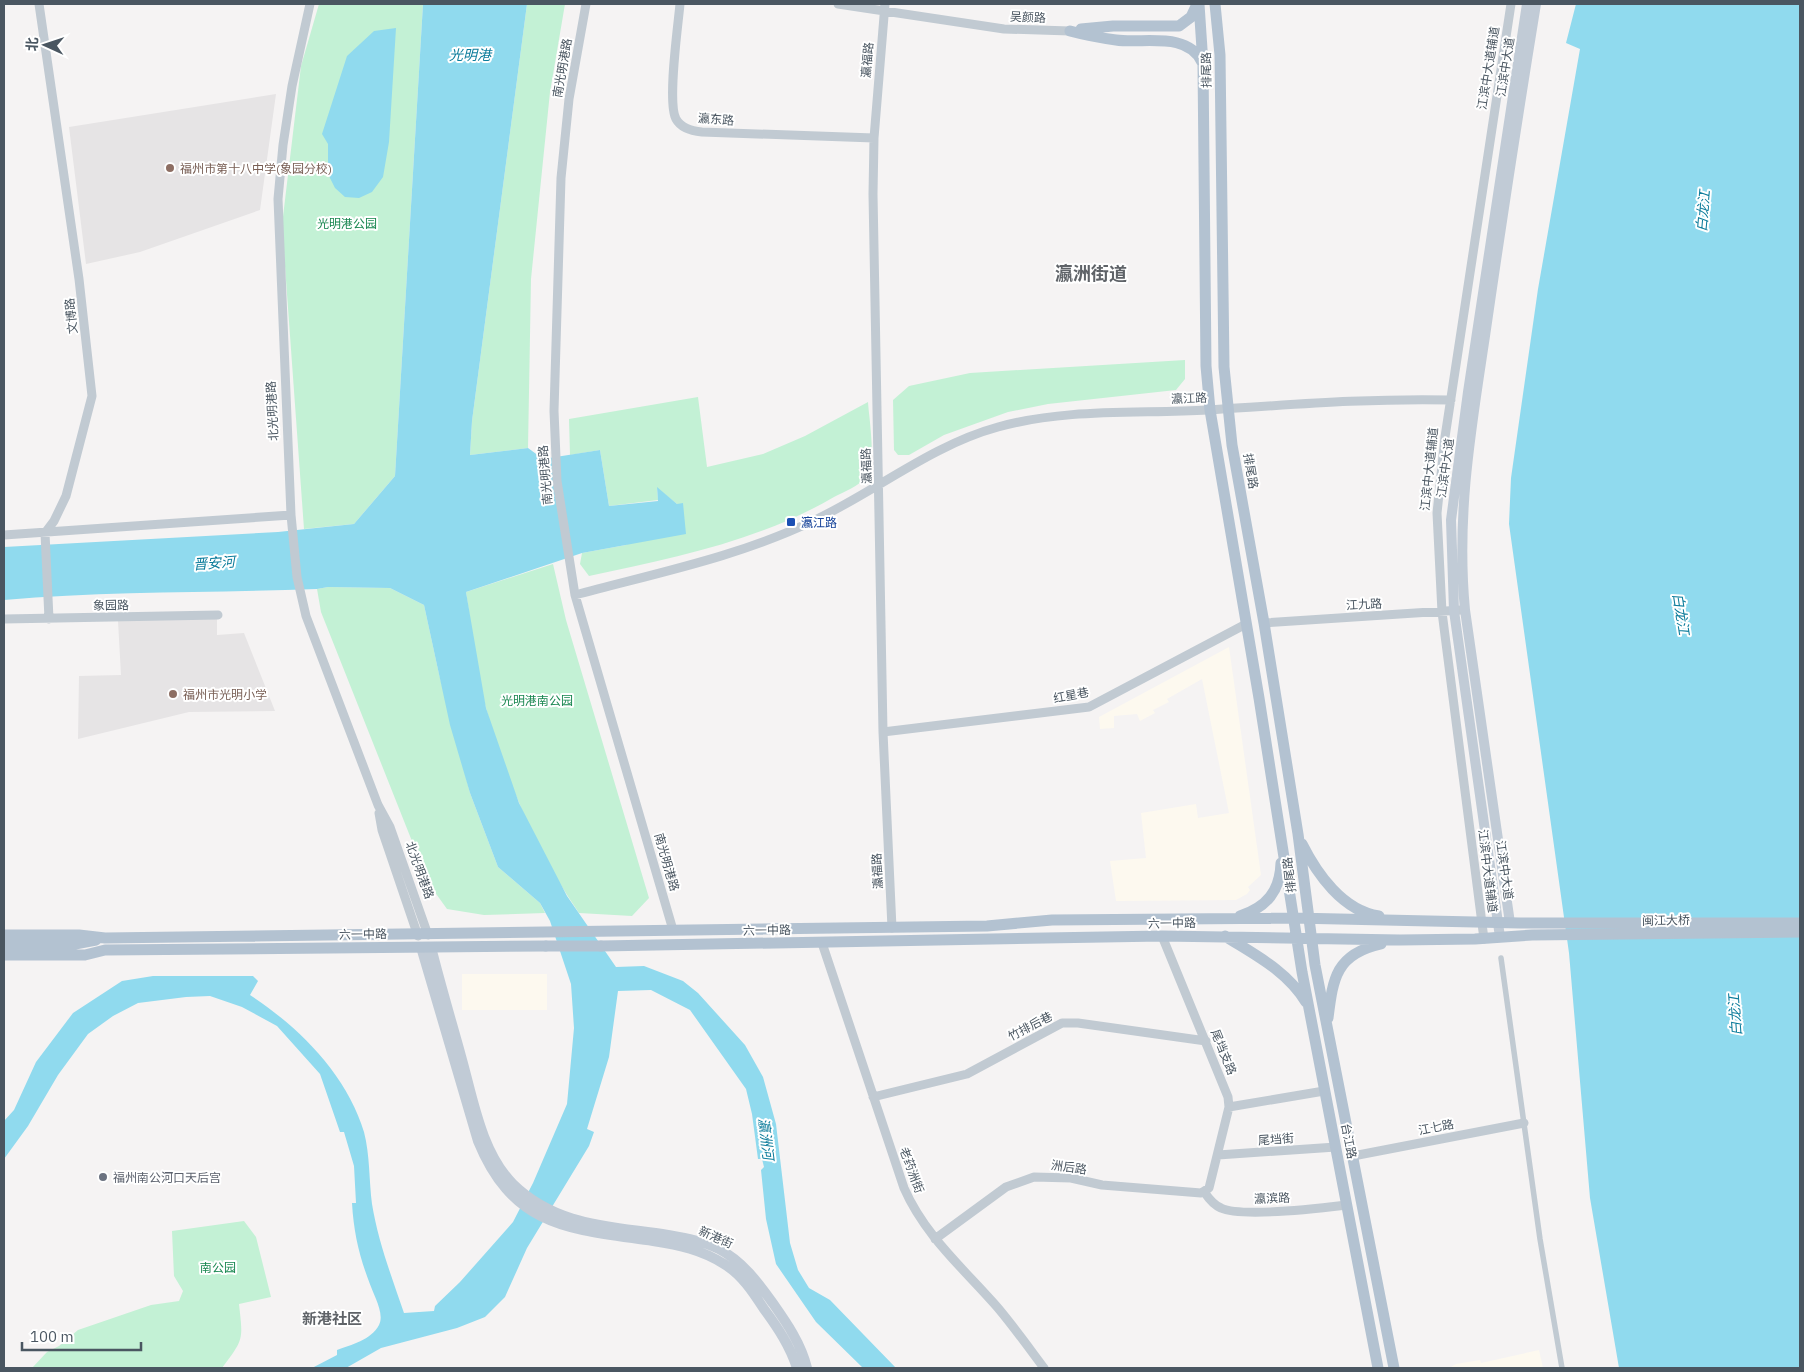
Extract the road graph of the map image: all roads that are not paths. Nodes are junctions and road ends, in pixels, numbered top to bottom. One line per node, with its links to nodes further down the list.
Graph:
1 (39, 4): 22 (street, 文博路)
2 (310, 4): 21 (street, 北光明港路)
3 (586, 4): 24 (street, 南光明港路)
4 (680, 4): 16 (street, 瀛东路)
5 (838, 4): 11 (street, 吴颜路)
6 (1198, 4): 12 (main road); 15 (main road, 排尾路)
7 (1216, 4): 18 (main road, 排尾路)
8 (1512, 4): 17 (street, 江滨中大道辅道)
9 (1527, 4): 25 (main road, 江滨中大道)
10 (1536, 4): 25 (main road, 江滨中大道)
11 (884, 7): 13 (street, 吴颜路); 16 (street, 瀛福路)
12 (1151, 27): 13 (main road); 14 (main road)
13 (1070, 30): 14 (main road)
14 (1150, 41): 15 (main road)
15 (1203, 64): 19 (main road, 排尾路)
16 (874, 138): 20 (street, 瀛福路)
17 (1450, 400): 18 (street, 瀛江路); 26 (street, 江滨中大道辅道)
18 (1226, 408): 19 (street, 瀛江路); 30 (main road, 排尾路)
19 (1210, 410): 20 (street, 瀛江路); 31 (main road, 排尾路)
20 (879, 484): 24 (street, 瀛江路); 32 (street, 瀛福路)
21 (291, 515): 22 (street); 54 (street, 北光明港路)
22 (45, 532): 23 (street); 29 (street)
23 (4, 534)
24 (574, 596): 43 (street, 南光明港路)
25 (1460, 610): 26 (street, 江九路); 40 (main road, 江滨中大道)
26 (1442, 612): 30 (street, 江九路); 39 (street, 江滨中大道辅道)
27 (218, 615): 29 (street, 象园路)
28 (4, 619): 29 (street, 象园路)
29 (48, 619)
30 (1264, 623): 33 (main road, 排尾路)
31 (1246, 624): 32 (street, 红星巷); 34 (main road, 排尾路)
32 (883, 732): 42 (street, 瀛福路)
33 (1298, 834): 37 (main road, 排尾路); 38 (main road)
34 (1281, 836): 35 (main road, 排尾路); 36 (main road)
35 (1294, 918): 36 (main road, 六一中路); 37 (main road, 六一中路); 50 (main road, 台江路)
36 (1227, 919): 42 (main road, 六一中路)
37 (1308, 919): 38 (main road, 六一中路); 51 (main road, 排尾路)
38 (1400, 919): 39 (main road, 六一中路)
39 (1476, 922): 40 (main road, 六一中路); 52 (street, 江滨中大道辅道)
40 (1504, 922): 41 (main road, 闽江大桥); 49 (main road, 江滨中大道)
41 (1800, 923)
42 (892, 928): 43 (main road, 六一中路)
43 (673, 930): 54 (main road, 六一中路)
44 (1800, 932): 46 (main road, 闽江大桥)
45 (4, 935): 57 (main road, 六一中路)
46 (1532, 935): 49 (main road, 六一中路)
47 (1162, 936): 48 (main road, 六一中路); 55 (main road, 六一中路); 62 (street, 尾垱支路)
48 (1225, 936): 50 (main road, 六一中路); 60 (main road)
49 (1500, 937): 52 (main road, 六一中路)
50 (1297, 938): 51 (main road, 六一中路); 60 (main road, 台江路)
51 (1311, 939): 53 (main road, 六一中路); 61 (main road, 台江路)
52 (1484, 939): 53 (main road, 六一中路)
53 (1400, 940): 61 (main road)
54 (425, 941): 55 (main road, 六一中路, bridge); 57 (main road, 六一中路); 72 (main road)
55 (822, 943): 64 (street, 老药洲街)
56 (4, 944): 57 (main road)
57 (105, 944): 58 (main road, 六一中路)
58 (4, 955)
59 (1501, 958): 66 (street)
60 (1309, 1013): 63 (main road, 台江路)
61 (1327, 1032): 69 (main road, 台江路)
62 (1206, 1041): 64 (street, 竹排后巷); 65 (street, 尾垱支路)
63 (1324, 1091): 65 (street); 67 (main road, 台江路)
64 (873, 1096): 73 (street, 老药洲街)
65 (1229, 1106): 68 (street, 尾垱支路)
66 (1524, 1123): 69 (street, 江七路); 79 (street)
67 (1336, 1146): 68 (street, 尾垱街); 71 (main road, 台江路)
68 (1218, 1156): 70 (street, 尾垱支路)
69 (1353, 1156): 78 (main road, 台江路)
70 (1205, 1193): 71 (street, 瀛滨路); 73 (street, 洲后路)
71 (1347, 1205): 77 (main road, 台江路)
72 (554, 1218): 74 (main road, 新港街); 75 (main road, 新港街)
73 (935, 1239): 76 (street, 老药洲街)
74 (797, 1368)
75 (807, 1368)
76 (1044, 1368)
77 (1378, 1368)
78 (1394, 1368)
79 (1562, 1368)

